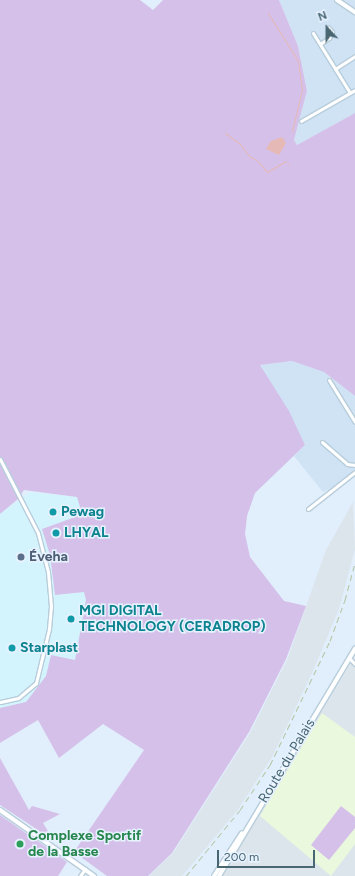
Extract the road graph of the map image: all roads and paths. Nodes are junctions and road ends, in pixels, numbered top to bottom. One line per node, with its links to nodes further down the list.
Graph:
1 (337, 0): 2 (main road)
2 (355, 12)
3 (328, 27): 5 (street)
4 (313, 33): 5 (street)
5 (320, 44): 7 (street)
6 (355, 56): 7 (street)
7 (335, 69): 9 (street)
8 (355, 90): 9 (street)
9 (350, 93): 10 (street)
10 (301, 121)
11 (329, 380): 12 (street)
12 (355, 422)
13 (322, 442): 15 (street)
14 (0, 459): 21 (street)
15 (355, 465)
16 (355, 472): 17 (street)
17 (308, 509)
18 (355, 649): 19 (main road, Route du Palais)
19 (350, 659): 20 (street); 23 (main road, Route du Palais)
20 (355, 664)
21 (0, 702)
22 (0, 810): 24 (main road)
23 (248, 825): 27 (main road, Route du Palais); 28 (main road, Route du Palais)
24 (85, 869): 25 (street); 26 (main road)
25 (80, 876)
26 (94, 876)
27 (214, 876)
28 (219, 876)

